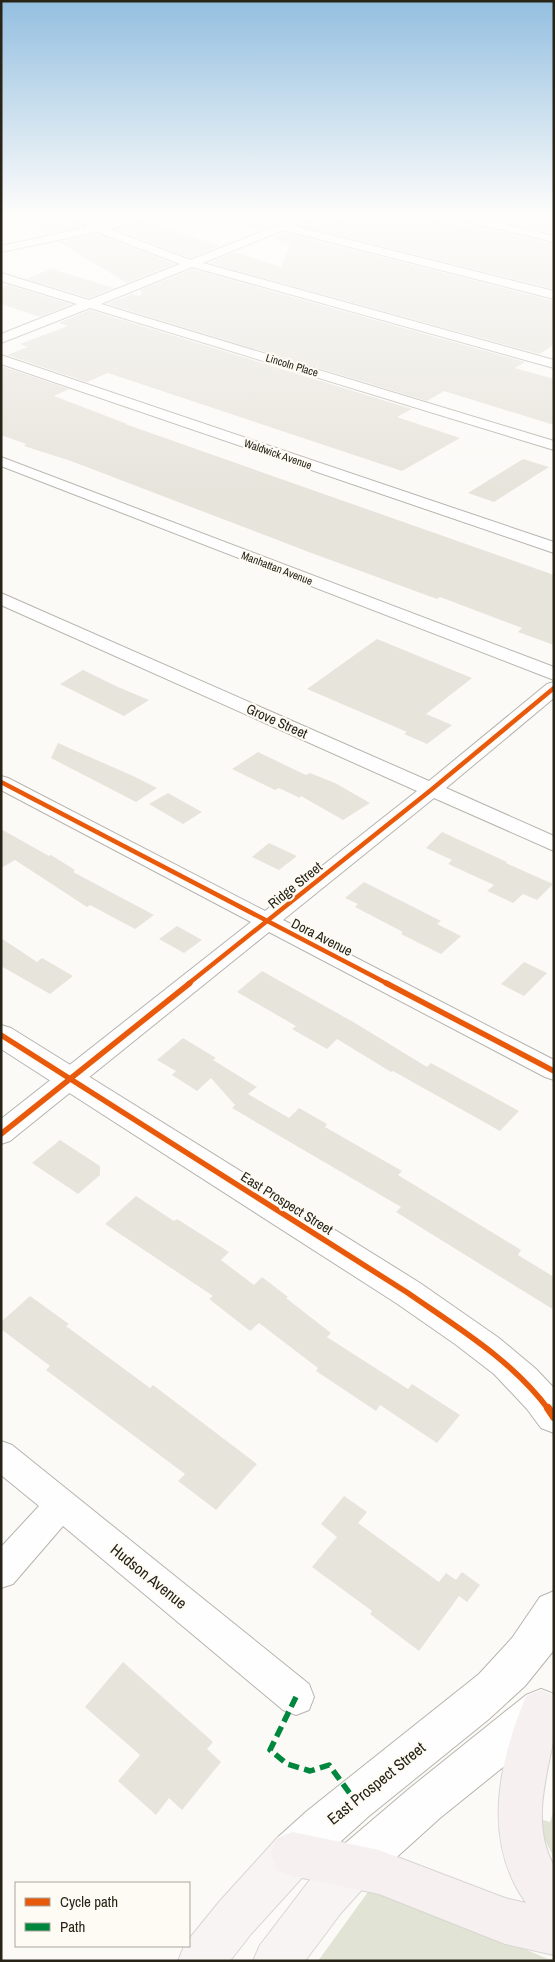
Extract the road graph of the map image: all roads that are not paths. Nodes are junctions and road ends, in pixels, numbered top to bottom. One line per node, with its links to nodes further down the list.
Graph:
1 (90, 304): 3 (street); 6 (street, Lincoln Place)
2 (337, 304): 5 (street)
3 (1, 339)
4 (1, 359): 8 (street, Waldwick Avenue)
5 (554, 364)
6 (554, 446)
7 (1, 461): 10 (street, Manhattan Avenue)
8 (554, 548)
9 (1, 598): 13 (street, Grove Street)
10 (554, 674)
11 (554, 688): 13 (street, Ridge Street)
12 (1, 782): 15 (street, Dora Avenue)
13 (431, 790): 14 (street, Grove Street); 15 (street, Ridge Street)
14 (554, 844)
15 (267, 922): 17 (street, Dora Avenue); 18 (street, Ridge Street)
16 (1, 1035): 18 (street, East Prospect Street)
17 (554, 1070)
18 (70, 1078): 19 (street, Ridge Street); 20 (street, East Prospect Street)
19 (1, 1134)
20 (552, 1411)
21 (1, 1455): 22 (street, Hudson Avenue)
22 (61, 1505): 23 (street); 25 (street, Hudson Avenue)
23 (1, 1572)
24 (554, 1611): 27 (street, East Prospect Street)
25 (296, 1697)
26 (548, 1706): 28 (street); 29 (highway)
27 (293, 1854): 28 (highway); 31 (main road, East Prospect Street)
28 (352, 1868): 30 (highway); 32 (main road)
29 (554, 1904)
30 (554, 1932)
31 (201, 1961)
32 (276, 1961)

